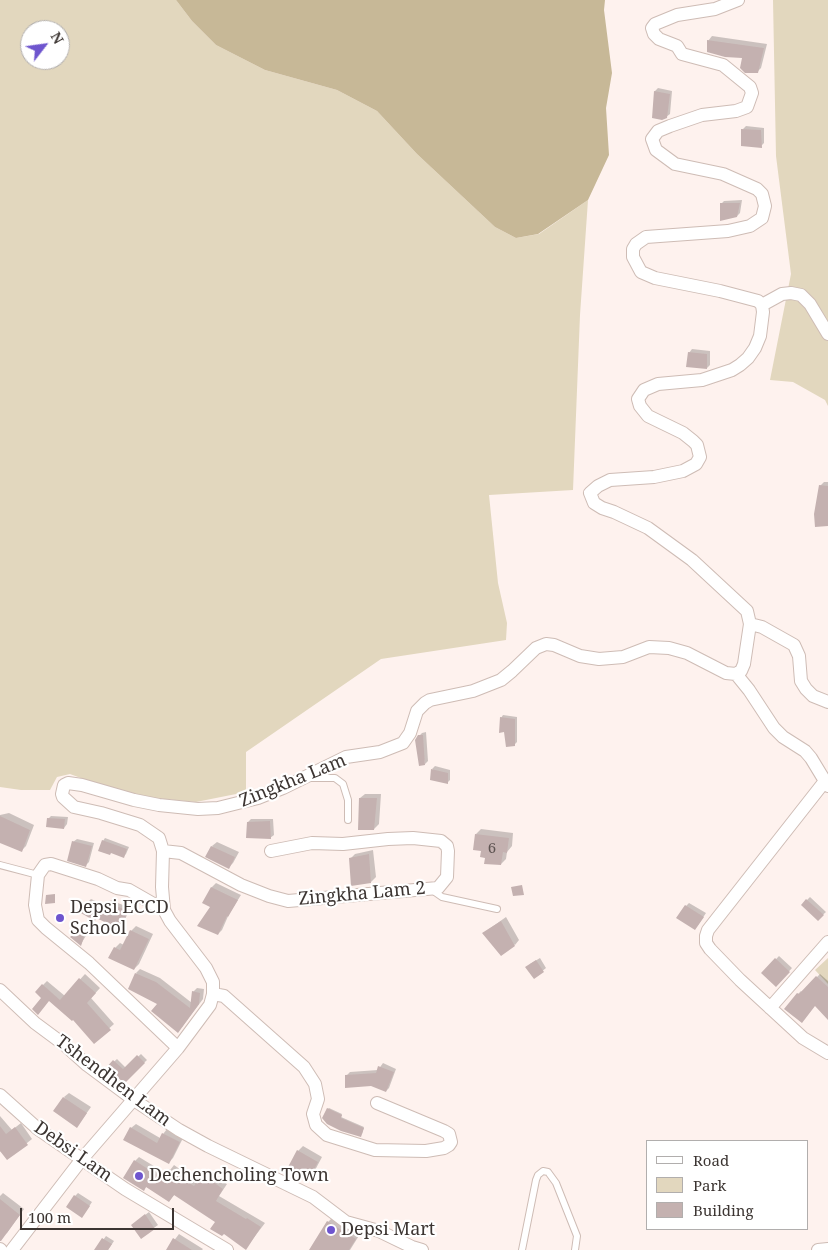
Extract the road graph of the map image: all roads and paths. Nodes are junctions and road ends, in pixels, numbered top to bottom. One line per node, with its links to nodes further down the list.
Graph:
1 (738, 0): 2 (street)
2 (762, 305): 3 (street); 4 (street)
3 (828, 334)
4 (750, 624): 5 (street); 6 (street)
5 (736, 674): 7 (street, Zingkha Lam); 8 (street)
6 (828, 702)
7 (303, 778): 9 (lane); 10 (street, Zingkha Lam)
8 (826, 783): 20 (street)
9 (348, 820)
10 (163, 851): 14 (street, Zingkha Lam 2); 16 (street)
11 (271, 851): 14 (street, Zingkha Lam 2)
12 (0, 865): 13 (lane)
13 (38, 876): 16 (street); 21 (street)
14 (431, 889): 15 (lane)
15 (498, 909)
16 (164, 910): 19 (street)
17 (828, 942): 20 (street)
18 (0, 990): 24 (street, Tshendhen Lam)
19 (213, 994): 21 (street); 25 (street)
20 (770, 1008): 22 (street)
21 (178, 1048): 24 (street)
22 (828, 1053)
23 (0, 1096): 26 (street, Debsi Lam)
24 (134, 1100): 26 (street); 30 (street, Tshendhen Lam)
25 (377, 1103)
26 (82, 1159): 28 (street); 29 (street, Debsi Lam)
27 (828, 1249): 33 (street)
28 (12, 1250)
29 (226, 1250)
30 (422, 1250)
31 (522, 1250): 32 (lane)
32 (575, 1250)
33 (818, 1250)

